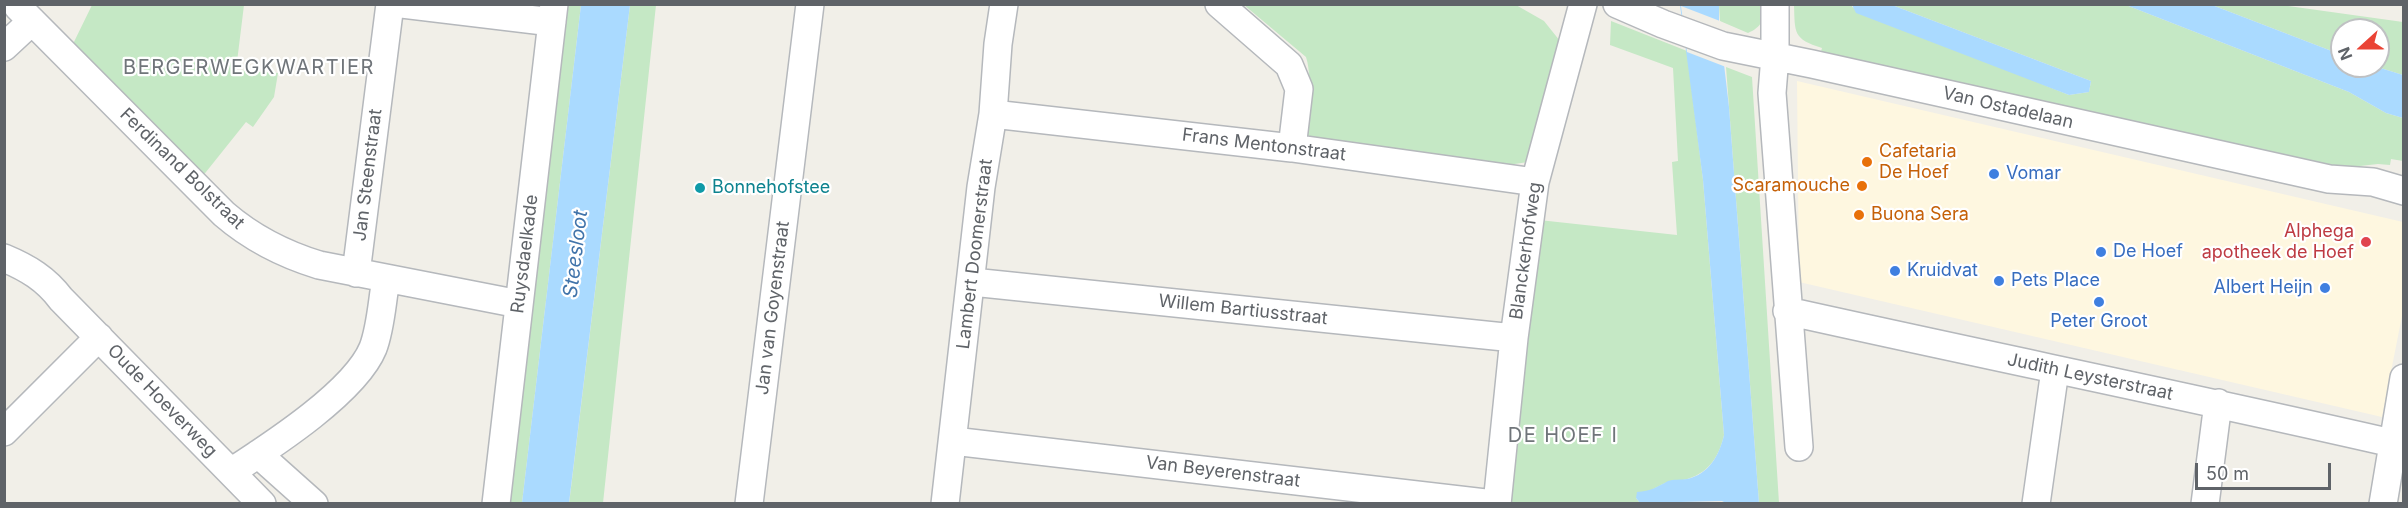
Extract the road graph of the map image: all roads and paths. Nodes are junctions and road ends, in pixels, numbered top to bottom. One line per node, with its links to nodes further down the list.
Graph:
1 (390, 4): 18 (street, Jan Steenstraat)
2 (402, 4): 10 (street)
3 (810, 4): 39 (street, Jan van Goyenstraat)
4 (1004, 4): 13 (street, Lambert Doomerstraat)
5 (1219, 4): 14 (street)
6 (1583, 4): 15 (street, Blanckerhofweg)
7 (1617, 4): 12 (street, Van Ostadelaan)
8 (1775, 4): 12 (street)
9 (18, 13): 11 (street); 18 (street, Ferdinand Bolstraat)
10 (554, 13): 23 (street, Ruysdaelkade)
11 (4, 47)
12 (1775, 56): 16 (street, Van Ostadelaan); 24 (street)
13 (993, 114): 14 (street, Frans Mentonstraat); 21 (street, Lambert Doomerstraat)
14 (1292, 147): 15 (street, Frans Mentonstraat)
15 (1535, 182): 26 (street, Blanckerhofweg)
16 (2403, 191)
17 (4, 258): 22 (street, Oude Hoeverweg)
18 (356, 273): 20 (street, Ferdinand Bolstraat)
19 (4, 274): 22 (street, Oude Hoeverweg)
20 (386, 279): 23 (street, Ferdinand Bolstraat); 34 (street)
21 (972, 282): 26 (street, Willem Bartiusstraat); 31 (street, Lambert Doomerstraat)
22 (61, 299): 25 (street, Oude Hoeverweg)
23 (519, 304): 38 (street, Ruysdaelkade)
24 (1787, 311): 27 (street, Judith Leysterstraat); 33 (street)
25 (99, 337): 30 (street); 35 (street, Oude Hoeverweg)
26 (1514, 338): 41 (street, Blanckerhofweg)
27 (2055, 370): 29 (street, Judith Leysterstraat); 42 (street)
28 (2403, 378): 32 (street)
29 (2218, 403): 32 (street, Judith Leysterstraat); 43 (street)
30 (4, 432)
31 (953, 441): 40 (street, Lambert Doomerstraat); 41 (street, Van Beyerenstraat)
32 (2392, 443): 44 (street)
33 (1799, 447)
34 (258, 454): 35 (street); 37 (street)
35 (231, 472): 36 (street, Oude Hoeverweg)
36 (262, 504)
37 (314, 504)
38 (496, 504)
39 (749, 504)
40 (945, 504)
41 (1495, 504)
42 (2036, 504)
43 (2205, 504)
44 (2383, 504)

